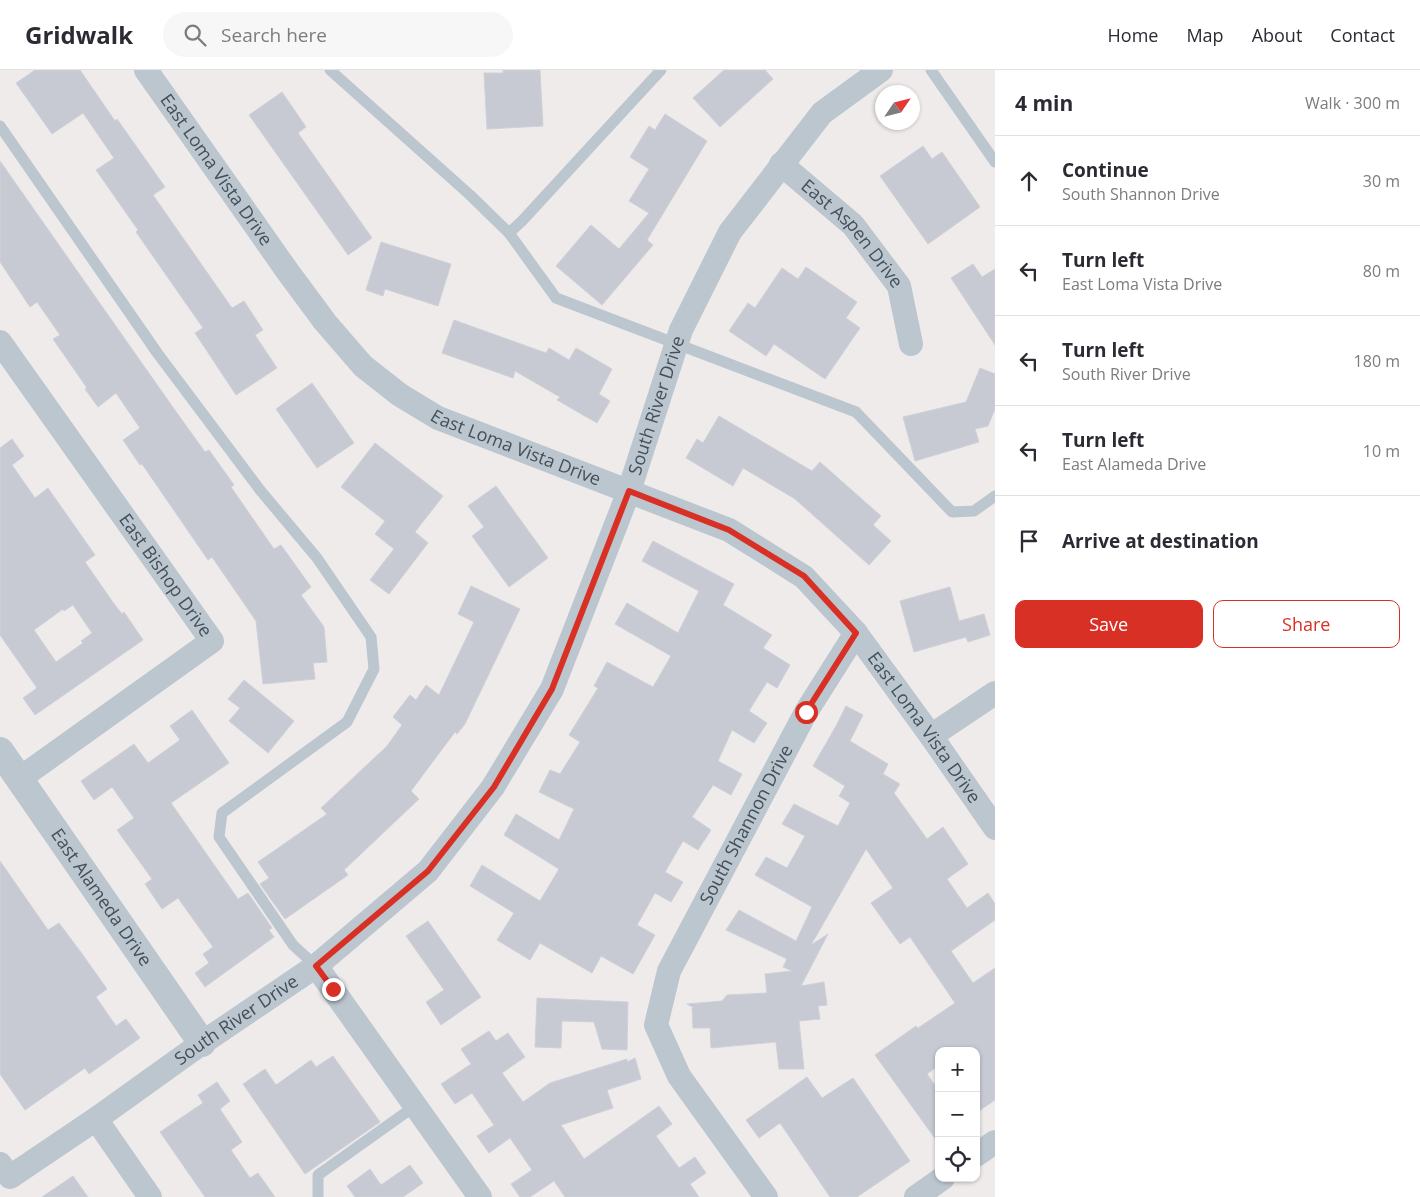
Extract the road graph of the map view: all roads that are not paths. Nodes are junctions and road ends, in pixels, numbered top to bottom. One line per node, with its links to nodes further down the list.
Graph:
1 (146, 70): 13 (street, East Loma Vista Drive)
2 (330, 70): 9 (lane)
3 (661, 70): 9 (lane)
4 (881, 70): 8 (street, South River Drive)
5 (931, 70): 7 (lane)
6 (0, 126): 21 (lane)
7 (995, 162)
8 (781, 164): 11 (street, East Aspen Drive); 12 (street, South River Drive)
9 (509, 233): 12 (lane)
10 (0, 342): 19 (street, East Bishop Drive)
11 (911, 344)
12 (677, 345): 13 (street, South River Drive); 14 (lane)
13 (629, 491): 15 (street, East Loma Vista Drive); 21 (street, South River Drive)
14 (995, 496)
15 (856, 633): 17 (street, East Loma Vista Drive); 32 (street, South Shannon Drive)
16 (995, 693): 17 (street)
17 (931, 736): 20 (street, East Loma Vista Drive)
18 (0, 751): 19 (street, East Alameda Drive)
19 (19, 779): 22 (street, East Alameda Drive)
20 (995, 828)
21 (316, 966): 22 (street, South River Drive); 23 (street)
22 (202, 1043): 24 (street, South River Drive)
23 (416, 1106): 30 (lane); 31 (street)
24 (96, 1119): 27 (street, South River Drive); 29 (street)
25 (995, 1142): 26 (street)
26 (980, 1152)
27 (5, 1170)
28 (937, 1182): 33 (street)
29 (150, 1197)
30 (318, 1197)
31 (480, 1197)
32 (766, 1197)
33 (916, 1197)

